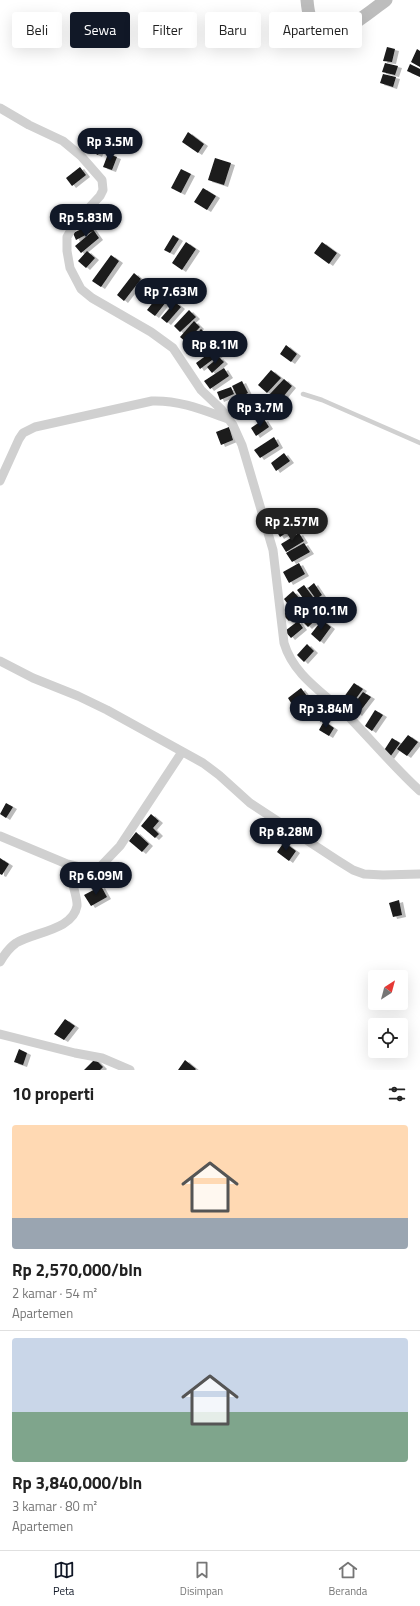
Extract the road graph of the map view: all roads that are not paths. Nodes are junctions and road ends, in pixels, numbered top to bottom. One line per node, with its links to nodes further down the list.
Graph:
1 (307, 0): 2 (main road)
2 (386, 0)
3 (0, 108): 5 (street)
4 (303, 394): 6 (lane)
5 (229, 419): 7 (street); 10 (street)
6 (420, 443)
7 (0, 481)
8 (0, 661): 9 (street)
9 (182, 752): 12 (street); 13 (street)
10 (420, 791)
11 (0, 836): 12 (street)
12 (67, 864): 14 (street)
13 (420, 874)
14 (0, 962)
15 (0, 1034): 16 (street)
16 (130, 1070)

